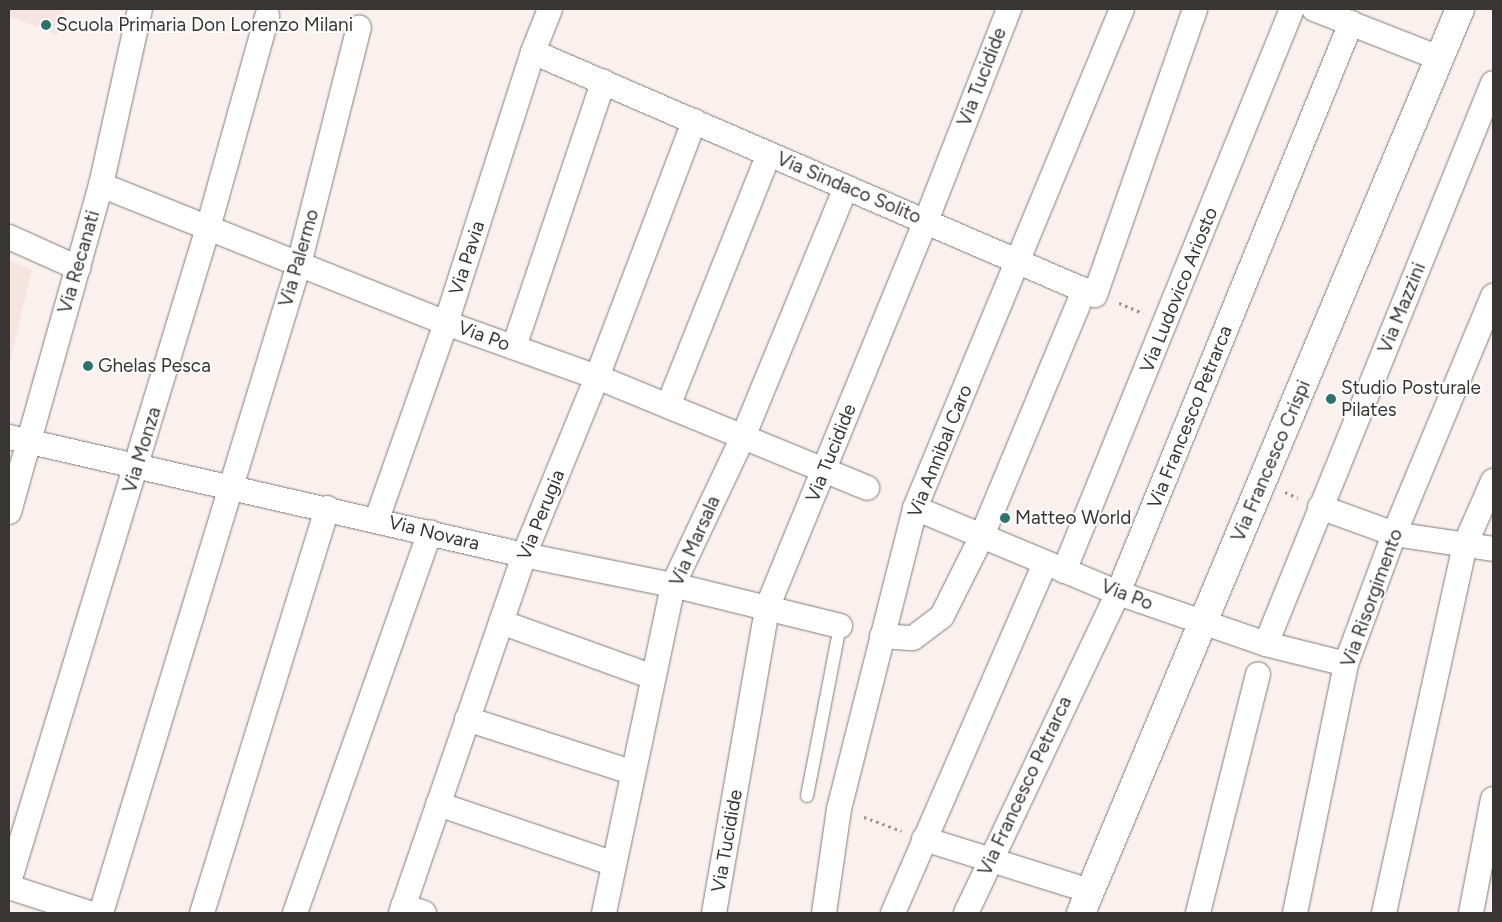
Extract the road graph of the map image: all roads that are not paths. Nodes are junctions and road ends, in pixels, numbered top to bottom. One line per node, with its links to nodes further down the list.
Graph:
1 (140, 9): 18 (street, Via Recanati)
2 (550, 9): 12 (street, Via Pavia)
3 (1009, 9): 20 (street, Via Tucidide)
4 (1122, 9): 23 (street, Via Annibal Caro)
5 (1195, 9): 26 (street)
6 (1292, 9): 50 (street, Via Ludovico Ariosto)
7 (1314, 9): 10 (street)
8 (1460, 9): 13 (street, Via Francesco Crispi)
9 (267, 16): 21 (street, Via Monza)
10 (1351, 23): 13 (street); 52 (street, Via Francesco Petrarca)
11 (359, 28): 24 (street, Via Palermo)
12 (533, 52): 14 (street, Via Sindaco Solito); 28 (street, Via Pavia)
13 (1439, 58): 55 (street, Via Francesco Crispi)
14 (603, 82): 16 (street, Via Sindaco Solito); 29 (street)
15 (1493, 83): 39 (street, Via Mazzini)
16 (694, 121): 17 (street, Via Sindaco Solito); 30 (street, Via Perugia)
17 (769, 154): 19 (street, Via Sindaco Solito); 31 (street)
18 (101, 186): 21 (street, Via Po); 25 (street, Via Recanati)
19 (846, 187): 20 (street, Via Sindaco Solito); 32 (street, Via Marsala)
20 (926, 221): 23 (street, Via Sindaco Solito); 35 (street, Via Tucidide)
21 (208, 228): 24 (street, Via Po); 34 (street, Via Monza)
22 (9, 237): 25 (street)
23 (1018, 262): 26 (street, Via Sindaco Solito); 41 (street, Via Annibal Caro)
24 (299, 264): 28 (street, Via Po); 37 (street, Via Palermo)
25 (78, 268): 33 (street, Via Recanati)
26 (1090, 292): 46 (street)
27 (1493, 296): 45 (street, Via Risorgimento)
28 (446, 323): 29 (street, Via Po); 43 (street, Via Pavia)
29 (514, 347): 30 (street, Via Po)
30 (597, 377): 31 (street, Via Po); 49 (street, Via Perugia)
31 (668, 406): 32 (street, Via Po)
32 (743, 437): 35 (street, Via Po); 51 (street, Via Marsala)
33 (19, 439): 34 (street, Via Novara); 42 (street, Via Recanati)
34 (137, 466): 37 (street, Via Novara); 70 (street, Via Monza)
35 (824, 470): 38 (street, Via Po); 53 (street, Via Tucidide)
36 (1493, 480): 47 (street)
37 (230, 486): 40 (street, Via Novara); 75 (street, Via Palermo)
38 (867, 488)
39 (1320, 507): 45 (street); 58 (street, Via Mazzini)
40 (327, 508): 43 (street, Via Novara); 76 (street)
41 (915, 508): 46 (street, Via Po); 57 (street, Via Annibal Caro)
42 (9, 512)
43 (377, 519): 44 (street, Via Novara)
44 (430, 532): 49 (street, Via Novara); 77 (street)
45 (1394, 534): 47 (street); 59 (street, Via Risorgimento)
46 (981, 538): 50 (street, Via Po); 57 (street)
47 (1465, 545): 48 (street); 85 (street)
48 (1493, 549)
49 (524, 555): 51 (street, Via Novara); 54 (street, Via Perugia)
50 (1055, 568): 52 (street, Via Po); 67 (street, Via Ludovico Ariosto)
51 (673, 585): 53 (street, Via Novara); 61 (street, Via Marsala)
52 (1118, 593): 55 (street, Via Po); 68 (street, Via Francesco Petrarca)
53 (767, 608): 56 (street, Via Novara); 79 (street, Via Tucidide)
54 (501, 622): 61 (street); 62 (street, Via Perugia)
55 (1202, 623): 58 (street, Via Po); 72 (street, Via Francesco Crispi)
56 (840, 626): 64 (lane)
57 (882, 636): 80 (street, Via Annibal Caro)
58 (1266, 644): 59 (street, Via Po)
59 (1346, 664): 84 (street, Via Risorgimento)
60 (1258, 674): 83 (street)
61 (653, 677): 63 (street, Via Marsala)
62 (467, 719): 63 (street); 66 (street, Via Perugia)
63 (631, 772): 69 (street, Via Marsala)
64 (807, 796)
65 (1493, 799): 86 (street)
66 (438, 804): 69 (street); 73 (street, Via Perugia)
67 (924, 839): 68 (street); 81 (street, Via Ludovico Ariosto)
68 (990, 860): 72 (street); 82 (street, Via Francesco Petrarca)
69 (614, 864): 78 (street, Via Marsala)
70 (9, 882)
71 (9, 887): 74 (street)
72 (1085, 902)
73 (409, 911)
74 (89, 913)
75 (101, 913)
76 (202, 913)
77 (295, 913)
78 (604, 913)
79 (714, 913)
80 (824, 913)
81 (893, 913)
82 (966, 913)
83 (1198, 913)
84 (1295, 913)
85 (1384, 913)
86 (1471, 913)

